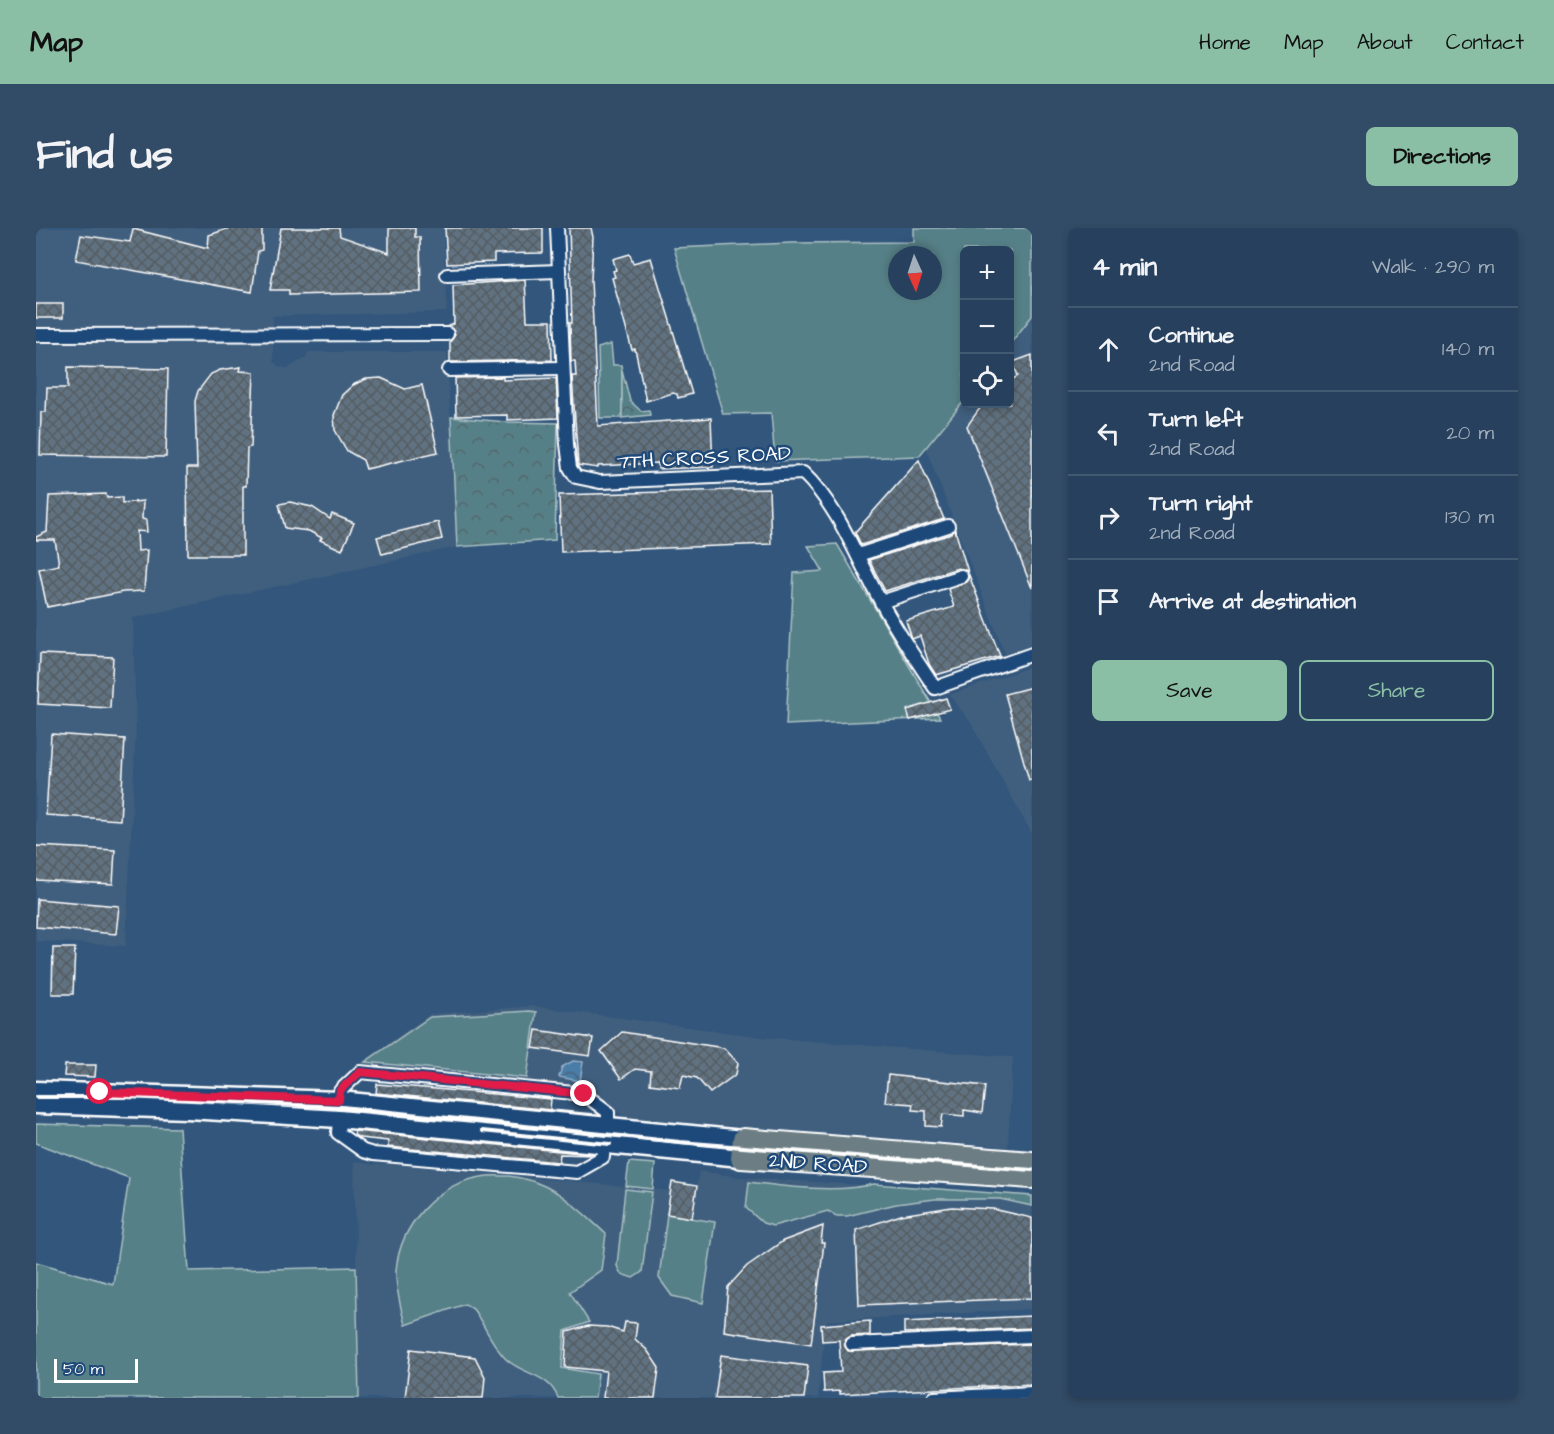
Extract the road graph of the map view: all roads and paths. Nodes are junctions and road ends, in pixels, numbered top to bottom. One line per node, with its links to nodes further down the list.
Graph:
1 (557, 228): 2 (street, 7TH CROSS ROAD)
2 (559, 271): 3 (street); 6 (street, 7TH CROSS ROAD)
3 (447, 274)
4 (447, 334): 5 (street)
5 (36, 335)
6 (562, 368): 7 (street); 9 (street, 7TH CROSS ROAD)
7 (449, 370)
8 (948, 525): 9 (street)
9 (858, 555): 11 (street, 7TH CROSS ROAD)
10 (962, 576): 11 (street)
11 (881, 602): 12 (street, 7TH CROSS ROAD)
12 (1032, 654)
13 (36, 1090): 14 (main road, 2ND ROAD)
14 (339, 1100): 17 (main road, 2ND ROAD); 17 (street)
15 (36, 1106): 16 (main road, 2ND ROAD)
16 (339, 1119): 18 (main road, 2ND ROAD); 18 (street)
17 (608, 1127): 19 (main road, 2ND ROAD)
18 (604, 1144): 19 (main road, 2ND ROAD)
19 (742, 1149): 20 (main road, 2ND ROAD); 21 (main road, 2ND ROAD)
20 (1032, 1162)
21 (1032, 1178)
22 (1032, 1336): 23 (street)
23 (852, 1344)
24 (1032, 1393): 25 (street)
25 (934, 1398)

